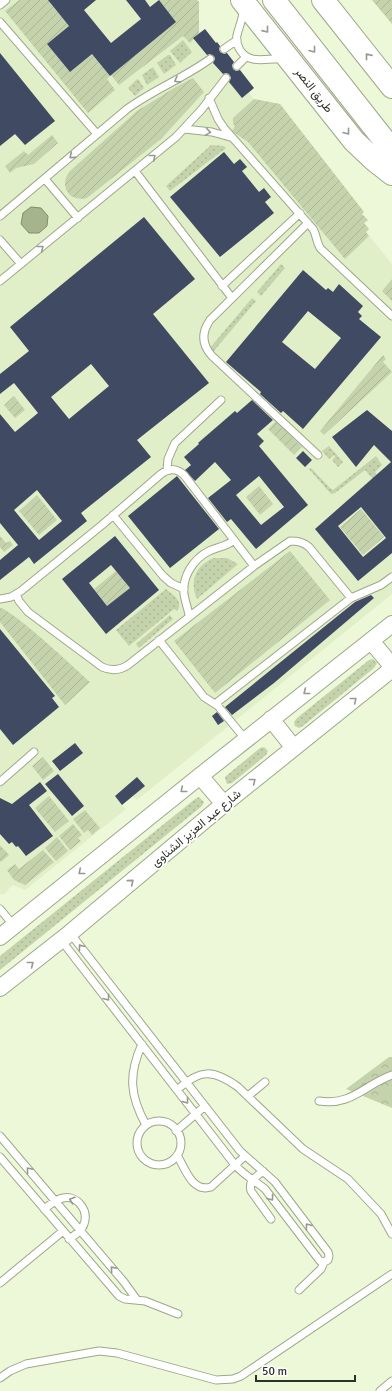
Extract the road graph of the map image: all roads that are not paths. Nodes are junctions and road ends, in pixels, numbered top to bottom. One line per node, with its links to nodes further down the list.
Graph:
1 (6, 0): 5 (lane)
2 (241, 0): 7 (lane); 11 (highway, طريق النصر, one-way to 11)
3 (274, 0): 19 (highway, one-way to 19)
4 (324, 1): 14 (highway, one-way to 4)
5 (0, 5)
6 (0, 22): 17 (lane)
7 (236, 40): 8 (lane); 9 (lane)
8 (224, 49)
9 (246, 57): 11 (lane); 12 (lane)
10 (210, 59): 17 (lane, one-way to 17)
11 (291, 61): 21 (highway, طريق النصر, one-way to 21)
12 (237, 66)
13 (226, 78): 15 (lane)
14 (392, 87)
15 (209, 98): 16 (lane); 18 (lane)
16 (184, 129): 18 (lane, one-way to 18); 20 (lane, one-way to 16)
17 (97, 134): 22 (lane, one-way to 22)
18 (231, 137): 23 (lane)
19 (392, 150)
20 (135, 171): 25 (lane); 30 (lane)
21 (392, 174)
22 (45, 179): 24 (lane); 25 (lane)
23 (300, 213): 26 (lane); 30 (lane)
24 (0, 216)
25 (78, 218): 28 (lane, one-way to 25)
26 (308, 223): 31 (lane); 32 (lane)
27 (0, 240): 28 (lane)
28 (21, 264): 29 (lane)
29 (0, 281)
30 (222, 286): 31 (lane)
31 (232, 298): 34 (lane)
32 (392, 316)
33 (221, 400): 35 (lane)
34 (318, 455)
35 (167, 470): 36 (lane); 37 (lane)
36 (114, 515): 40 (lane); 41 (lane)
37 (234, 540): 38 (lane); 40 (lane)
38 (254, 566): 42 (lane); 44 (lane)
39 (392, 577): 42 (lane)
40 (184, 589): 44 (lane)
41 (16, 594): 43 (lane); 46 (lane)
42 (351, 598): 49 (lane)
43 (0, 599)
44 (189, 616): 46 (lane)
45 (392, 624): 47 (street)
46 (159, 640): 49 (lane)
47 (371, 641): 48 (street); 50 (street, one-way to 50)
48 (392, 668): 52 (street, شارع عبد العزيز الشناوى, one-way to 48)
49 (215, 704): 51 (lane)
50 (271, 719): 51 (street); 52 (street)
51 (246, 740): 54 (street)
52 (294, 748): 56 (street, شارع عبد العزيز الشناوى, one-way to 52)
53 (34, 752): 55 (lane)
54 (200, 776): 56 (street); 58 (street, one-way to 58)
55 (0, 782)
56 (224, 804): 59 (street, شارع عبد العزيز الشناوى, one-way to 56)
57 (0, 909): 58 (lane)
58 (14, 926): 60 (street)
59 (66, 936): 61 (street, شارع عبد العزيز الشناوى, one-way to 59); 62 (lane, one-way to 59); 63 (lane, one-way to 63)
60 (0, 937)
61 (0, 988)
62 (156, 1043): 64 (lane); 66 (lane)
63 (142, 1044): 64 (lane); 73 (lane)
64 (147, 1051): 68 (lane)
65 (392, 1075): 70 (lane)
66 (186, 1081): 68 (lane); 69 (lane); 71 (lane)
67 (265, 1082): 69 (lane)
68 (177, 1090): 72 (lane, one-way to 72)
69 (248, 1096): 87 (lane)
70 (319, 1101)
71 (205, 1106): 72 (lane); 77 (lane)
72 (196, 1114): 74 (lane); 79 (lane)
73 (146, 1125): 74 (lane); 76 (lane)
74 (176, 1131): 76 (lane)
75 (0, 1136): 82 (lane, one-way to 75)
76 (177, 1155): 79 (lane)
77 (245, 1156): 79 (lane); 80 (lane)
78 (0, 1157): 83 (lane)
79 (235, 1165): 81 (lane)
80 (263, 1171): 81 (lane); 89 (lane, one-way to 80)
81 (252, 1180): 84 (lane); 89 (lane, one-way to 89)
82 (55, 1201): 83 (lane); 86 (lane); 86 (lane, one-way to 82)
83 (44, 1209): 85 (lane)
84 (272, 1219)
85 (63, 1231): 88 (lane); 91 (lane)
86 (80, 1231): 88 (lane); 93 (lane, one-way to 86)
87 (392, 1234)
88 (70, 1239): 93 (lane)
89 (324, 1262): 92 (lane)
90 (392, 1274): 95 (lane)
91 (0, 1283)
92 (299, 1290)
93 (137, 1300): 94 (lane)
94 (178, 1314)
95 (0, 1378)
96 (392, 1381): 97 (lane)
97 (380, 1391)

